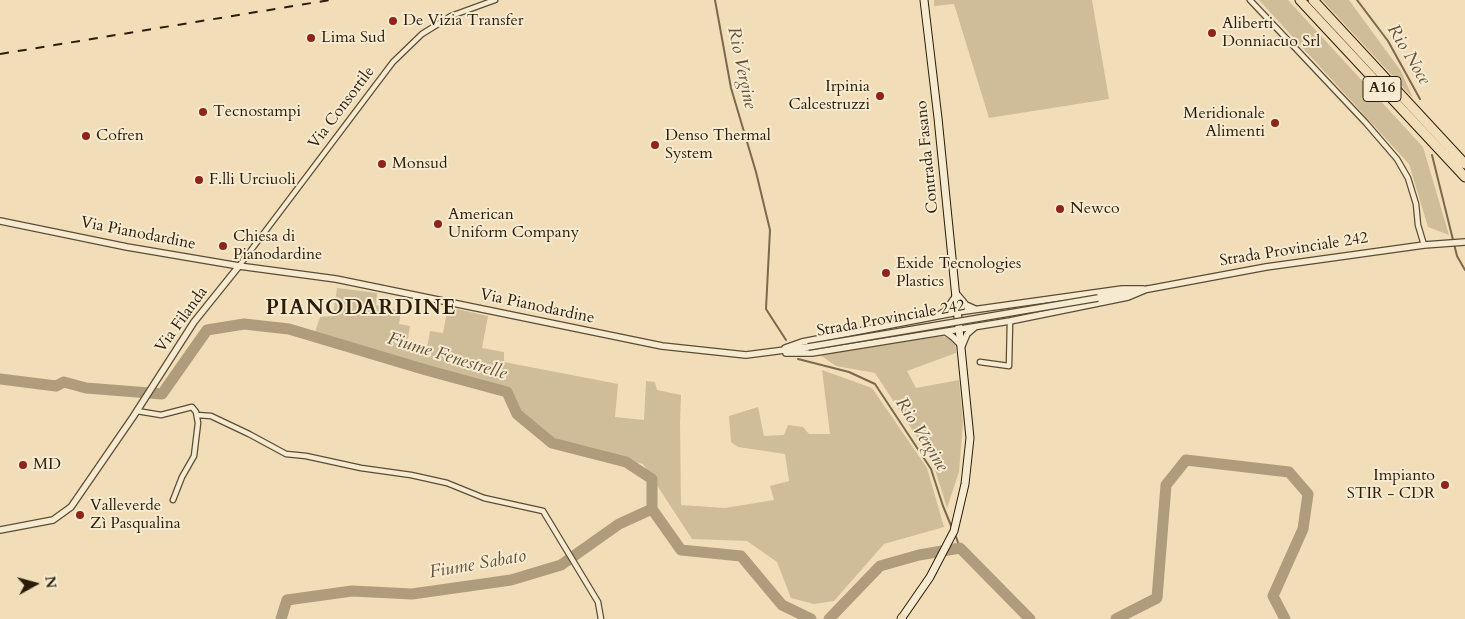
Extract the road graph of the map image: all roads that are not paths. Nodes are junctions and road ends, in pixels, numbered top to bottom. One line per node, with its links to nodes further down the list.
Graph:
1 (495, 0): 11 (street, Via Consortile)
2 (924, 0): 13 (main road, Contrada Fasano)
3 (1250, 0): 10 (street)
4 (1300, 0): 7 (highway, A16)
5 (1313, 0): 6 (highway, A16)
6 (1465, 164)
7 (1465, 177)
8 (0, 221): 11 (street, Via Pianodardine)
9 (1465, 242): 10 (street, Strada Provinciale 242)
10 (1424, 245): 12 (street, Strada Provinciale 242)
11 (240, 266): 22 (street, Via Pianodardine); 24 (street, Via Filanda)
12 (1147, 289): 14 (street); 17 (street); 22 (street, Strada Provinciale 242, bridge)
13 (955, 294): 14 (street); 15 (main road, Contrada Fasano); 16 (street)
14 (977, 310): 15 (street)
15 (958, 312): 16 (street); 19 (main road, Contrada Fasano)
16 (936, 318): 22 (street)
17 (1010, 321): 18 (street); 23 (street)
18 (974, 327): 19 (street); 21 (street)
19 (960, 329): 20 (street); 21 (main road, Contrada Fasano)
20 (946, 332): 21 (street); 22 (street)
21 (962, 346): 29 (main road, Contrada Fasano)
22 (774, 352)
23 (980, 362)
24 (137, 411): 25 (street); 27 (street)
25 (196, 415): 26 (street); 28 (street)
26 (173, 500)
27 (0, 530)
28 (601, 619)
29 (902, 619)

